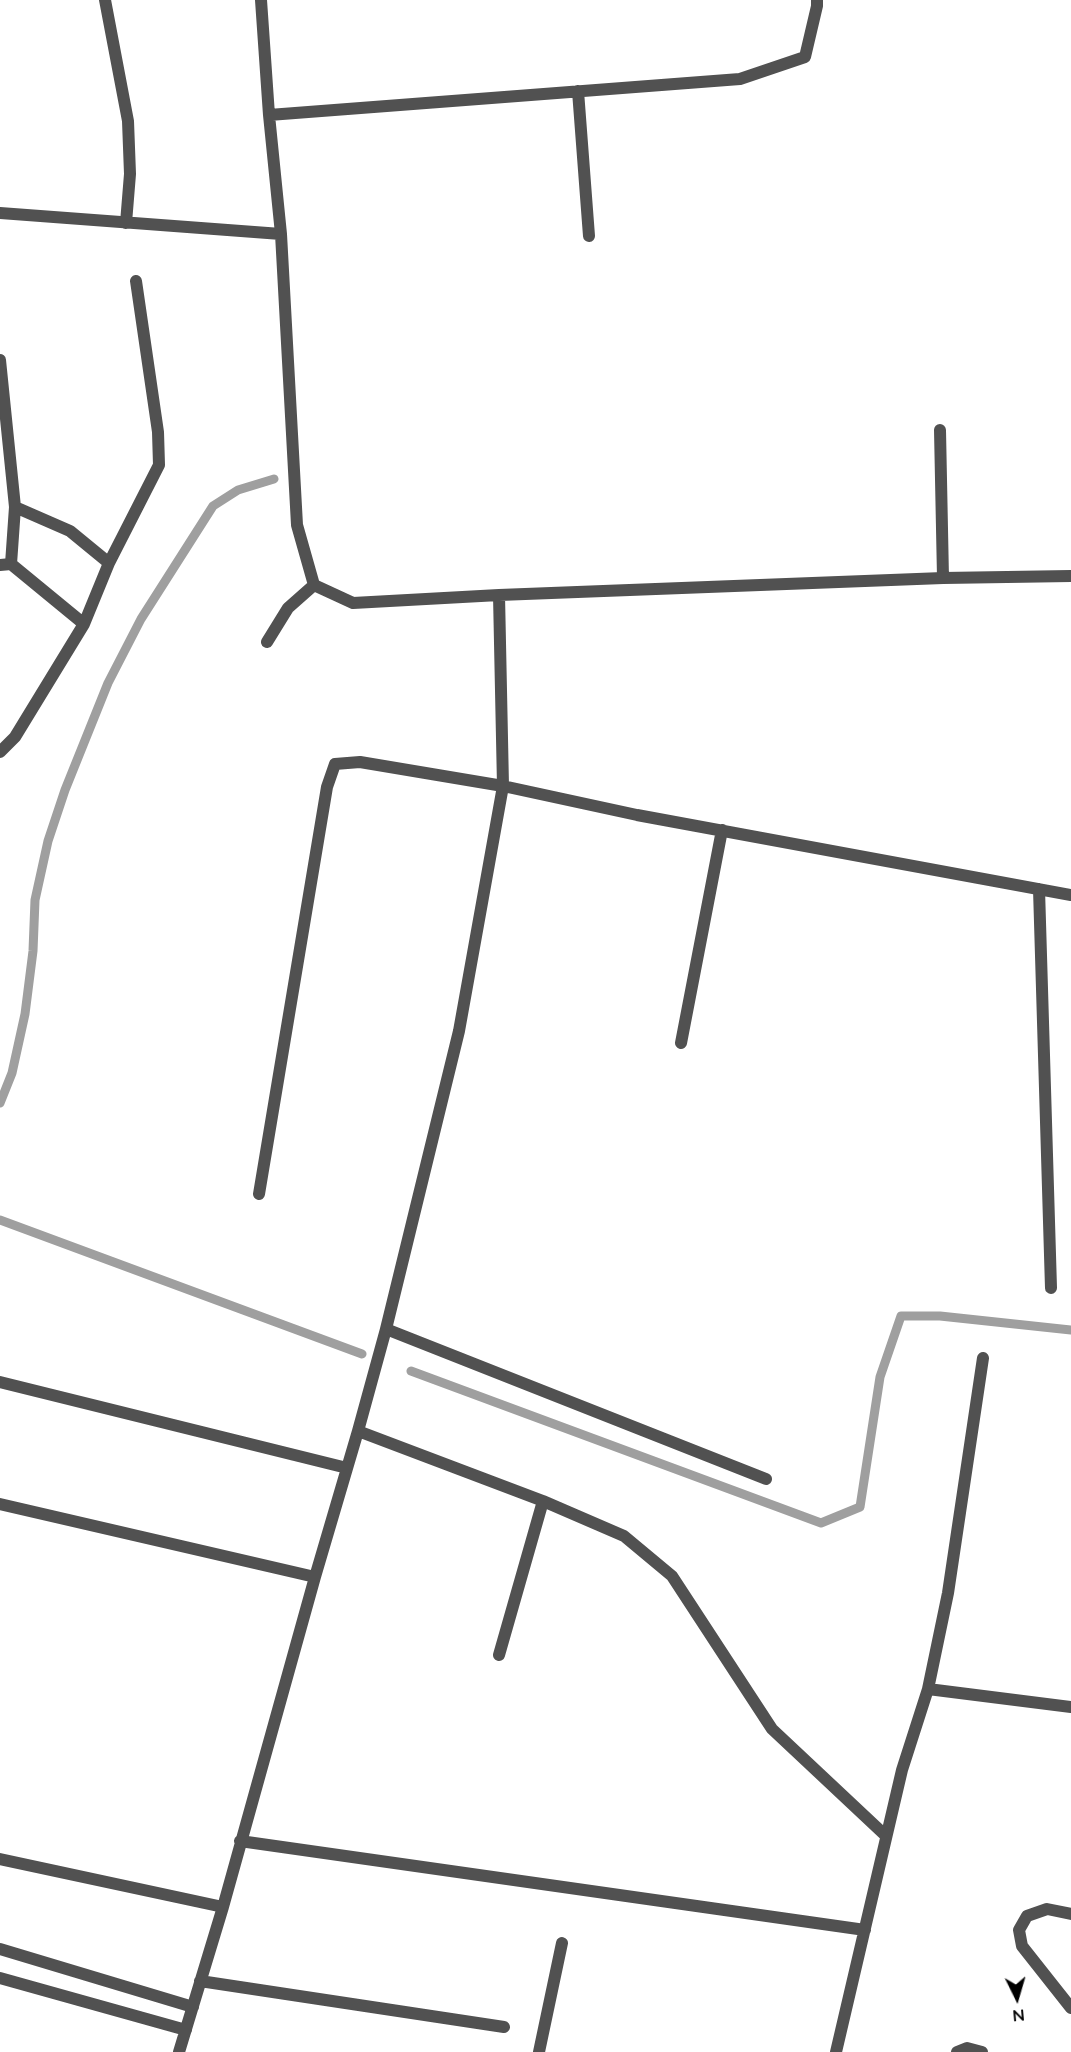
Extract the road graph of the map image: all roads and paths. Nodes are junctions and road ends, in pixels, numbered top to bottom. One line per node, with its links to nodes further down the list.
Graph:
1 (105, 0): 7 (street)
2 (261, 0): 5 (street)
3 (817, 0): 4 (street)
4 (578, 91): 5 (street); 9 (street)
5 (269, 115): 8 (street)
6 (0, 213): 7 (street)
7 (126, 223): 8 (street)
8 (281, 234): 18 (street)
9 (589, 236)
10 (136, 282): 14 (street)
11 (0, 360): 13 (street)
12 (940, 430): 17 (street)
13 (15, 507): 14 (street); 15 (street)
14 (109, 563): 20 (street)
15 (6, 565): 20 (street)
16 (1071, 576): 17 (street)
17 (943, 578): 19 (street)
18 (314, 585): 19 (street); 21 (street)
19 (500, 595): 23 (street)
20 (84, 624): 22 (street)
21 (267, 642)
22 (0, 752)
23 (503, 786): 24 (street); 28 (street); 30 (street)
24 (722, 830): 25 (street); 27 (street)
25 (1039, 888): 26 (street); 29 (street)
26 (1071, 895)
27 (681, 1043)
28 (259, 1194)
29 (1051, 1288)
30 (386, 1329): 33 (street); 35 (street)
31 (983, 1358): 40 (street)
32 (0, 1382): 34 (street)
33 (358, 1431): 34 (street); 36 (street)
34 (347, 1468): 38 (street)
35 (766, 1479)
36 (543, 1501): 39 (street); 42 (street)
37 (0, 1504): 38 (street)
38 (315, 1576): 43 (street)
39 (499, 1655)
40 (928, 1689): 41 (street); 42 (street)
41 (1071, 1707)
42 (886, 1836): 47 (street)
43 (240, 1841): 45 (street); 47 (street)
44 (0, 1859): 45 (street)
45 (223, 1907): 51 (street)
46 (1071, 1914): 53 (street)
47 (865, 1930): 58 (street)
48 (562, 1943): 57 (street)
49 (0, 1949): 52 (street)
50 (0, 1978): 55 (street)
51 (200, 1981): 52 (street); 54 (street)
52 (193, 2007): 55 (street)
53 (1071, 2008)
54 (504, 2027)
55 (186, 2030): 56 (street)
56 (179, 2052)
57 (539, 2052)
58 (836, 2052)
59 (957, 2052): 60 (street)
60 (982, 2052)

